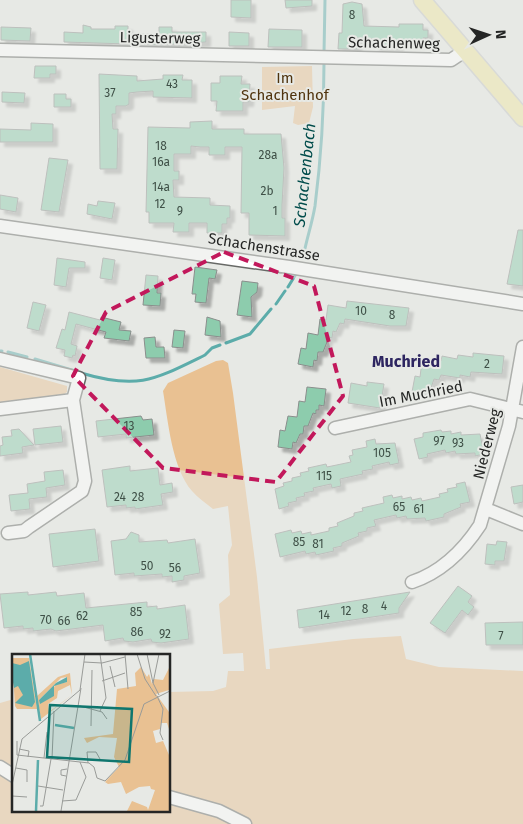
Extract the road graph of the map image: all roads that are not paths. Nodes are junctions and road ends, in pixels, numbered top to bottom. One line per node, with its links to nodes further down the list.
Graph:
1 (422, 0): 3 (main road)
2 (0, 50): 4 (street, Ligusterweg)
3 (466, 50): 4 (street, Schachenweg); 5 (main road)
4 (319, 58)
5 (523, 118)
6 (0, 226): 7 (street, Schachenstrasse)
7 (523, 304)
8 (523, 347): 12 (street, Niederweg)
9 (0, 360): 10 (street)
10 (73, 400): 11 (street); 16 (street)
11 (0, 409)
12 (518, 410): 13 (street, Im Muchried); 14 (street, Niederweg)
13 (335, 428)
14 (486, 509): 15 (street); 17 (street, Niederweg)
15 (523, 524)
16 (8, 533)
17 (412, 582)
18 (0, 767): 19 (street)
19 (12, 775)
20 (170, 797): 21 (street)
21 (245, 824)

